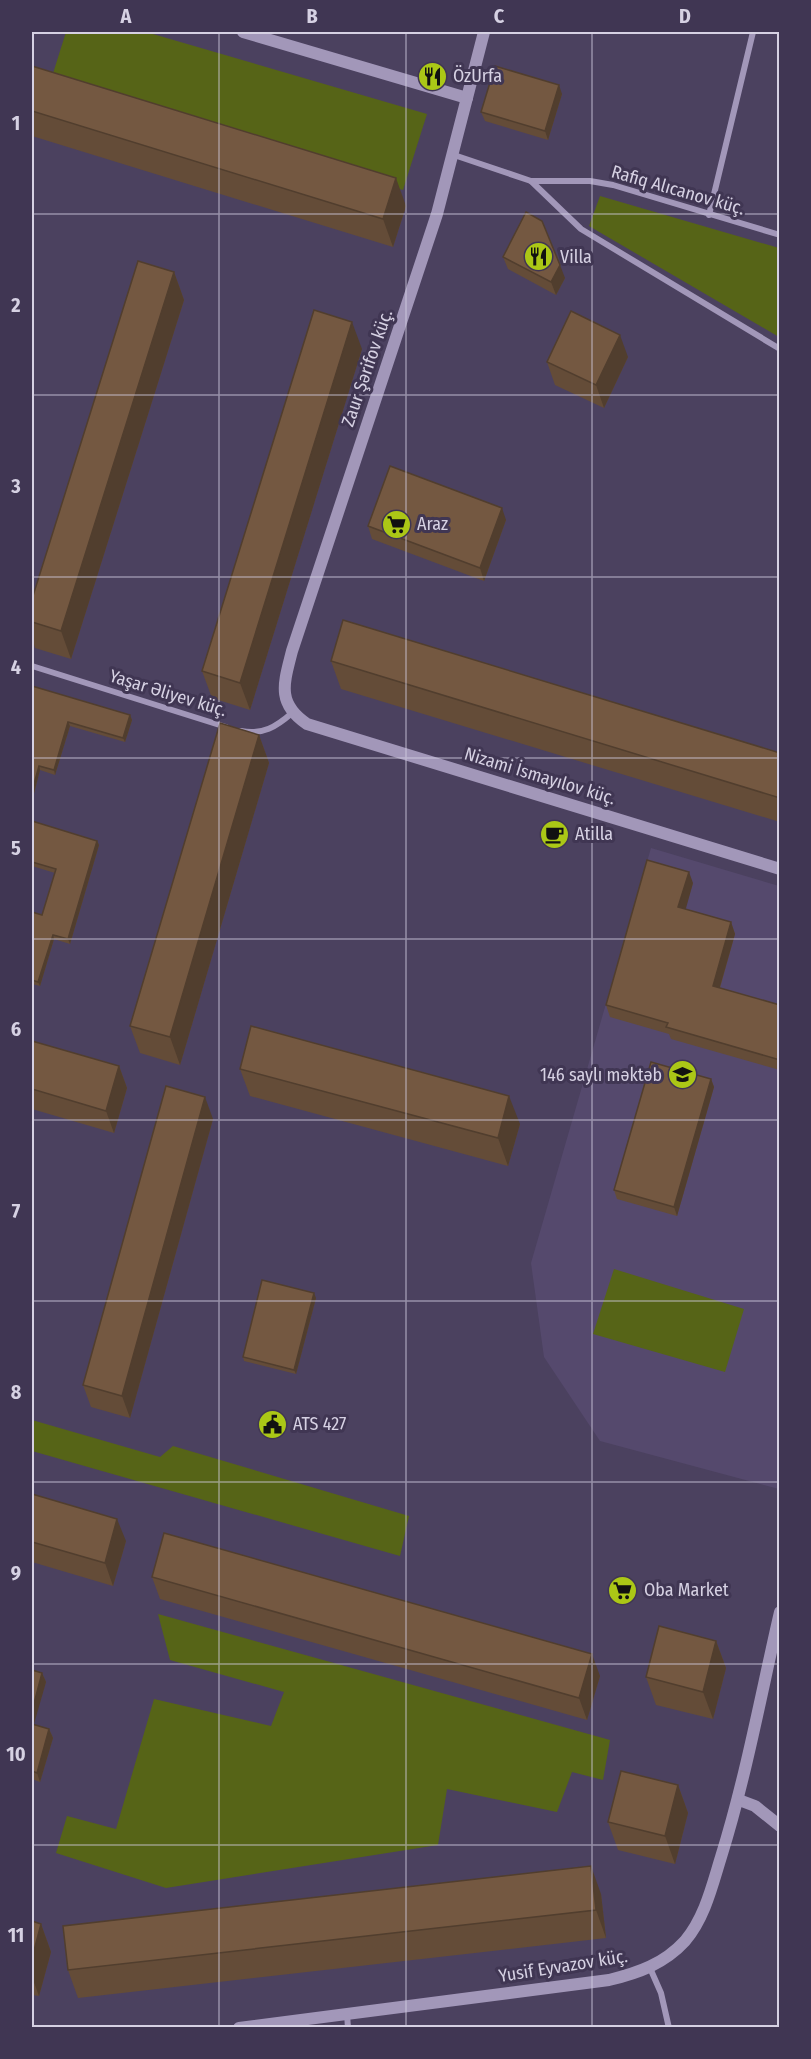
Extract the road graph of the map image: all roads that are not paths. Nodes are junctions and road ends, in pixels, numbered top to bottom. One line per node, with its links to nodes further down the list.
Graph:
1 (243, 32): 4 (street)
2 (484, 32): 4 (street, Zaur Şərifov küç.)
3 (753, 32): 7 (street)
4 (467, 98): 5 (street, Zaur Şərifov küç.)
5 (454, 155): 6 (street); 11 (street, Zaur Şərifov küç.)
6 (531, 181): 7 (street, Rafiq Alıcanov küç.); 9 (street)
7 (709, 215): 8 (street, Rafiq Alıcanov küç.)
8 (780, 235)
9 (780, 349)
10 (32, 666): 11 (street, Yaşar Əliyev küç.)
11 (292, 714): 12 (street, Nizami İsmayılov küç.)
12 (780, 869)
13 (780, 1612): 14 (street, Yusif Eyvazov küç.)
14 (739, 1800): 15 (street); 16 (street, Yusif Eyvazov küç.)
15 (780, 1826)
16 (651, 1968): 17 (street, Yusif Eyvazov küç.); 20 (street)
17 (347, 2014): 18 (street, Yusif Eyvazov küç.); 19 (street)
18 (239, 2028)
19 (348, 2028)
20 (669, 2028)

